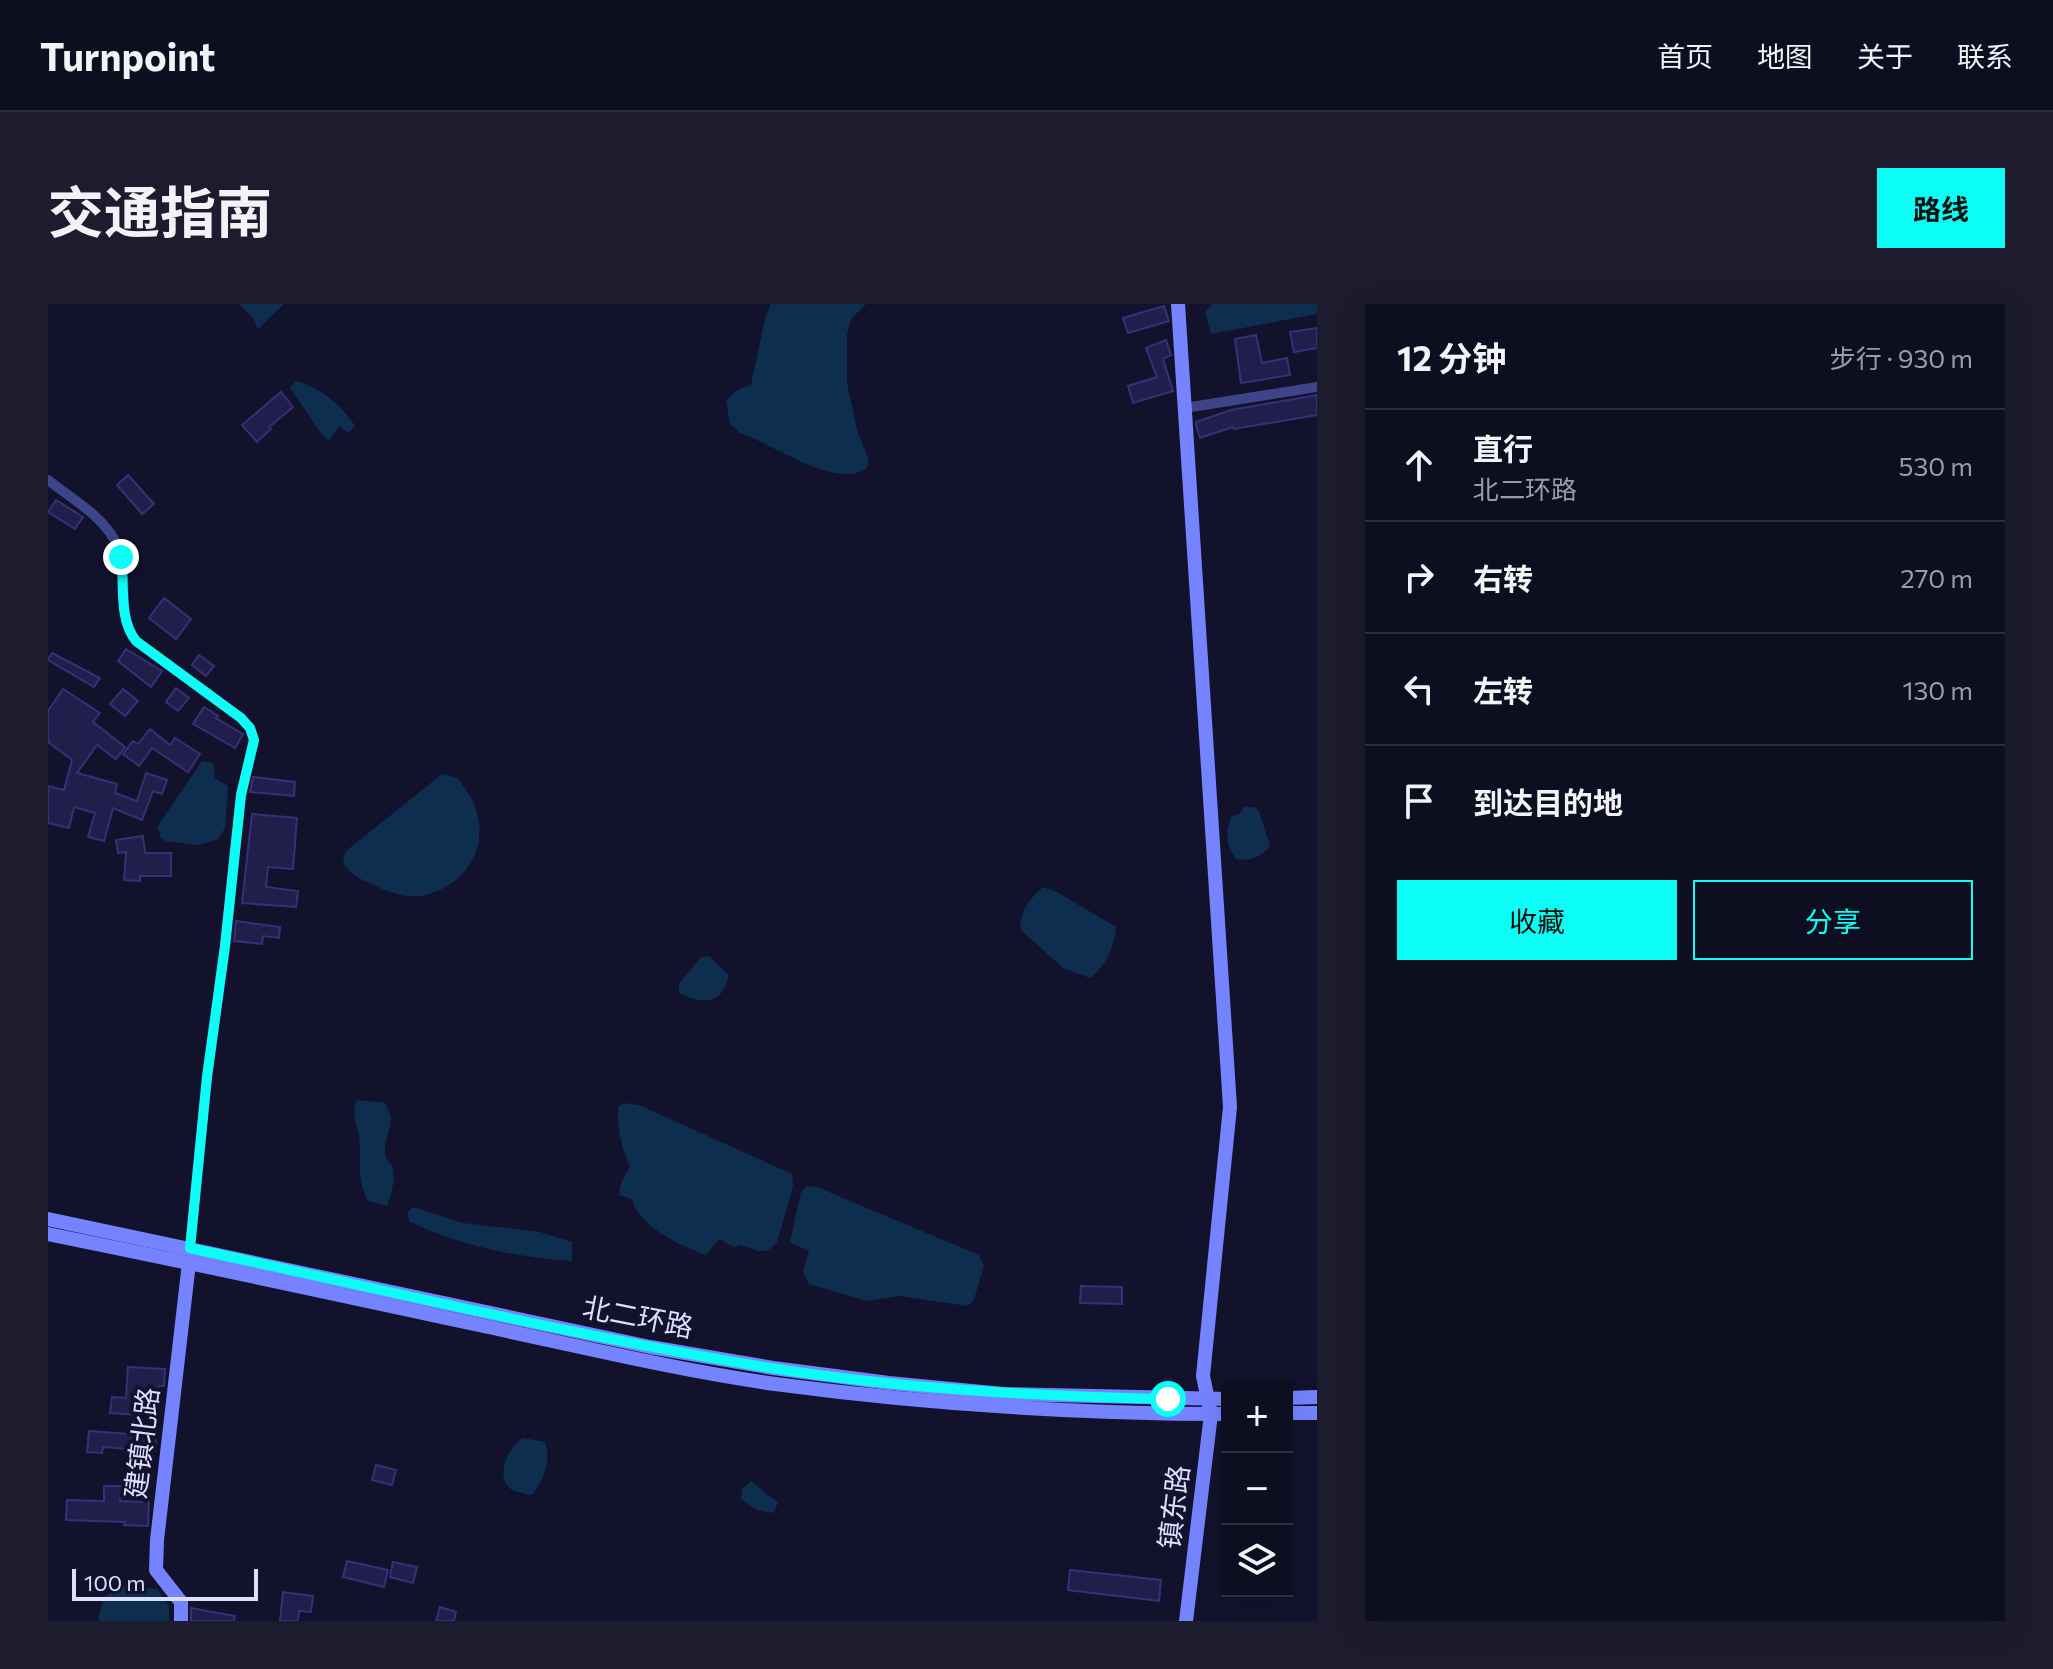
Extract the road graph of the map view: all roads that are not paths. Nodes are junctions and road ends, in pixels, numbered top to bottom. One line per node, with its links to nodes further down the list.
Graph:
1 (1178, 304): 3 (main road, 镇东路)
2 (1317, 387): 3 (street)
3 (1185, 408): 10 (main road, 镇东路)
4 (48, 480): 7 (street)
5 (48, 1219): 7 (main road, 北二环路)
6 (48, 1234): 7 (main road, 北二环路)
7 (189, 1255): 10 (main road, 北二环路); 14 (main road, 北二环路); 16 (main road, 建镇北路)
8 (1317, 1397): 9 (main road)
9 (1293, 1398)
10 (1207, 1399): 11 (main road, 北二环路); 14 (main road, 镇东路)
11 (1221, 1399)
12 (1293, 1413): 13 (main road)
13 (1317, 1413)
14 (1211, 1414): 15 (main road, 北二环路); 17 (main road, 镇东路)
15 (1221, 1414)
16 (181, 1621)
17 (1186, 1621)

